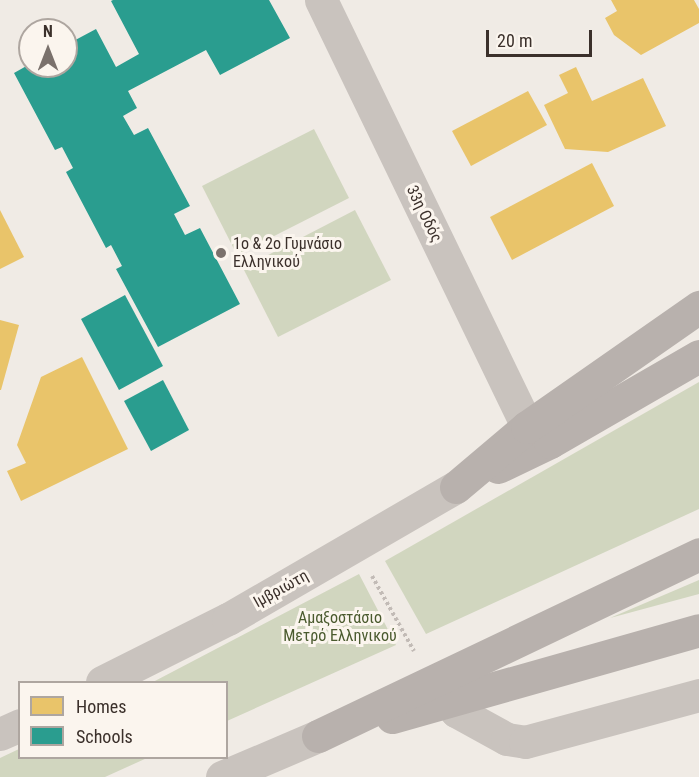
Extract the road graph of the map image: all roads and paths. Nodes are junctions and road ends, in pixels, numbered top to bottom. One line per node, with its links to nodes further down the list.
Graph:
1 (321, 0): 4 (street, 33η Οδός)
2 (699, 307): 4 (main road)
3 (699, 356): 5 (main road)
4 (527, 428): 5 (main road)
5 (456, 487): 6 (street, Ιμβριώτη)
6 (356, 546): 9 (street, Ιμβριώτη); 10 (path)
7 (699, 554): 10 (main road)
8 (699, 630): 10 (main road)
9 (104, 681)
10 (441, 692): 11 (street); 14 (main road)
11 (699, 695)
12 (18, 726): 13 (street)
13 (0, 735)
14 (318, 736): 15 (street)
15 (222, 777)

